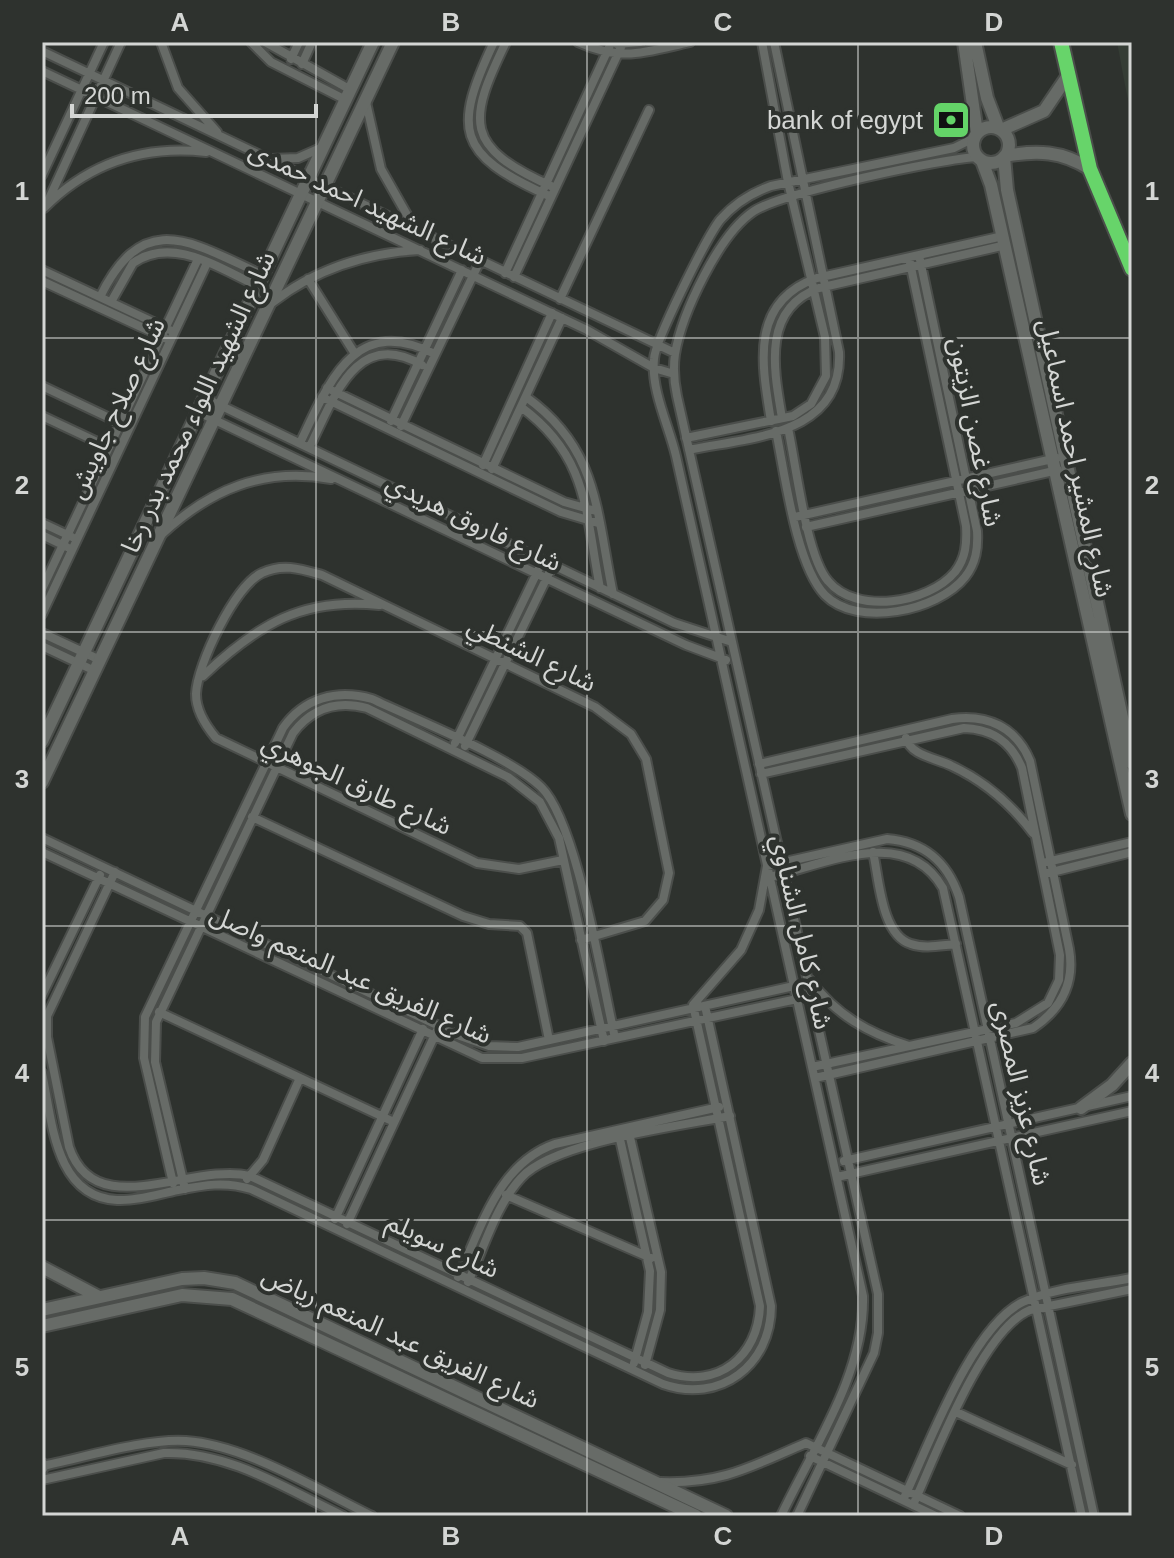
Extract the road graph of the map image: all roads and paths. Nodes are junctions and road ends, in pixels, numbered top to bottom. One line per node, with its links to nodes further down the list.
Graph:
1 (104, 42): 27 (street)
2 (121, 42): 29 (street)
3 (161, 42): 39 (street)
4 (251, 42): 33 (street)
5 (265, 42): 24 (street)
6 (299, 42): 24 (street)
7 (312, 42): 25 (street)
8 (373, 42): 33 (street, شارع الشهيد اللواء محمد بدر رخا)
9 (393, 42): 35 (street, شارع الشهيد اللواء محمد بدر رخا)
10 (494, 42): 51 (street)
11 (506, 42): 51 (street)
12 (578, 42): 22 (street)
13 (640, 42): 19 (street)
14 (690, 42): 23 (street)
15 (762, 42): 31 (street)
16 (774, 42): 30 (street)
17 (1061, 42): 28 (highway)
18 (608, 43): 19 (street); 22 (street)
19 (622, 45): 23 (street)
20 (971, 47): 37 (street); 38 (street)
21 (42, 51): 27 (street, شارع الشهيد احمد حمدى)
22 (606, 54): 23 (street); 51 (street)
23 (617, 56): 51 (street)
24 (291, 59): 25 (street)
25 (302, 64): 33 (street)
26 (42, 71): 32 (street, شارع الشهيد احمد حمدى)
27 (89, 74): 29 (street, شارع الشهيد احمد حمدى); 32 (street)
28 (1067, 77): 37 (street); 45 (highway)
29 (104, 81): 34 (street); 39 (street, شارع الشهيد احمد حمدى)
30 (783, 86): 31 (street); 47 (street)
31 (770, 89): 49 (street)
32 (82, 90): 34 (street, شارع الشهيد احمد حمدى); 46 (street)
33 (348, 95): 40 (street, شارع الشهيد اللواء محمد بدر رخا)
34 (97, 97): 41 (street, شارع الشهيد احمد حمدى); 56 (street)
35 (366, 100): 50 (street, شارع الشهيد اللواء محمد بدر رخا); 57 (street)
36 (649, 110): 78 (street)
37 (999, 129): 38 (street); 42 (street)
38 (976, 135): 44 (street); 47 (street)
39 (223, 138): 43 (street, شارع الشهيد احمد حمدى)
40 (324, 147): 43 (street); 48 (street, شارع الشهيد اللواء محمد بدر رخا)
41 (215, 153): 53 (street, شارع الشهيد احمد حمدى); 56 (street)
42 (1005, 157): 44 (street); 45 (street); 121 (street, شارع المشير احمد اسماعيل)
43 (265, 159): 48 (street, شارع الشهيد احمد حمدى)
44 (981, 159): 52 (street, شارع كامل الشناوي); 58 (street, شارع المشير احمد اسماعيل)
45 (1090, 169): 66 (highway)
46 (42, 175)
47 (802, 179): 49 (street); 52 (street)
48 (308, 180): 50 (street, شارع الشهيد احمد حمدى); 53 (street, شارع الشهيد اللواء محمد بدر رخا)
49 (788, 182): 54 (street); 84 (street)
50 (325, 187): 55 (street, شارع الشهيد اللواء محمد بدر رخا); 57 (street, شارع الشهيد احمد حمدى)
51 (549, 191): 70 (street)
52 (804, 193): 54 (street, شارع كامل الشناوي); 71 (street)
53 (301, 194): 55 (street, شارع الشهيد احمد حمدى); 74 (street, شارع الشهيد اللواء محمد بدر رخا)
54 (792, 196): 75 (street); 88 (street, شارع كامل الشناوي)
55 (318, 202): 60 (street, شارع الشهيد احمد حمدى); 80 (street, شارع الشهيد اللواء محمد بدر رخا)
56 (43, 210)
57 (415, 230): 64 (street, شارع الشهيد احمد حمدى)
58 (1004, 241): 62 (street); 121 (street, شارع المشير احمد اسماعيل)
59 (189, 242): 61 (street); 74 (street); 77 (street)
60 (420, 250): 68 (street, شارع الشهيد احمد حمدى); 72 (street)
61 (185, 254): 63 (street); 79 (street)
62 (920, 260): 65 (street); 125 (street, شارع غصن الزيتون)
63 (203, 261): 74 (street); 83 (street, شارع صلاح جاويش)
64 (480, 261): 69 (street); 70 (street, شارع الشهيد احمد حمدى)
65 (910, 262): 71 (street); 76 (street); 125 (street, شارع غصن الزيتون)
66 (1132, 269)
67 (42, 270): 77 (street)
68 (462, 270): 69 (street, شارع الشهيد احمد حمدى); 87 (street)
69 (473, 275): 81 (street, شارع الشهيد احمد حمدى); 90 (street)
70 (510, 275): 78 (street, شارع الشهيد احمد حمدى)
71 (823, 277): 75 (street); 76 (street)
72 (308, 279): 80 (street); 89 (street)
73 (42, 281): 83 (street)
74 (260, 281): 100 (street, شارع الشهيد اللواء محمد بدر رخا)
75 (813, 285): 76 (street); 85 (street); 86 (street); 106 (street)
76 (825, 287): 112 (street)
77 (100, 297): 79 (street)
78 (560, 299): 84 (street, شارع الشهيد احمد حمدى)
79 (111, 302): 83 (street)
80 (269, 305): 102 (street, شارع الشهيد اللواء محمد بدر رخا)
81 (552, 313): 82 (street, شارع الشهيد احمد حمدى); 122 (street)
82 (562, 318): 93 (street, شارع الشهيد احمد حمدى); 99 (street)
83 (168, 334): 110 (street, شارع صلاح جاويش); 138 (street, شارع صلاح جاويش)
84 (657, 344): 88 (street, شارع الشهيد احمد حمدى); 93 (street, شارع كامل الشناوي)
85 (762, 344): 86 (street); 109 (street)
86 (774, 344): 106 (street)
87 (425, 349): 89 (street); 90 (street); 91 (street)
88 (675, 353): 94 (street, شارع كامل الشناوي)
89 (355, 354): 96 (street)
90 (435, 354): 92 (street)
91 (418, 362): 92 (street); 97 (street); 107 (street)
92 (429, 368): 111 (street)
93 (654, 368): 94 (street, شارع الشهيد احمد حمدى); 153 (street, شارع كامل الشناوي)
94 (674, 374): 116 (street, شارع كامل الشناوي)
95 (42, 386): 110 (street)
96 (327, 388): 97 (street); 98 (street)
97 (337, 393): 101 (street); 107 (street)
98 (322, 397): 101 (street); 117 (street)
99 (526, 397): 103 (street); 129 (street)
100 (205, 398): 102 (street, شارع فاروق هريدي); 104 (street, شارع الشهيد اللواء محمد بدر رخا)
101 (332, 402): 113 (street); 119 (street)
102 (221, 406): 108 (street, شارع الشهيد اللواء محمد بدر رخا); 117 (street, شارع فاروق هريدي)
103 (521, 407): 122 (street); 128 (street)
104 (198, 412): 108 (street, شارع فاروق هريدي); 156 (street, شارع الشهيد اللواء محمد بدر رخا)
105 (42, 416): 118 (street)
106 (782, 418): 109 (street)
107 (392, 419): 111 (street); 113 (street)
108 (214, 420): 126 (street, شارع فاروق هريدي); 139 (street, شارع الشهيد اللواء محمد بدر رخا)
109 (771, 421): 116 (street)
110 (120, 423): 118 (street, شارع صلاح جاويش)
111 (402, 424): 115 (street); 122 (street)
112 (788, 428): 114 (street); 130 (street, شارع غصن الزيتون)
113 (387, 429): 115 (street)
114 (776, 431): 120 (street); 131 (street, شارع غصن الزيتون)
115 (398, 434): 123 (street)
116 (686, 438): 120 (street, شارع كامل الشناوي)
117 (300, 443): 119 (street, شارع فاروق هريدي)
118 (108, 447): 138 (street, شارع صلاح جاويش)
119 (309, 448): 141 (street, شارع فاروق هريدي)
120 (689, 450): 154 (street, شارع كامل الشناوي)
121 (1061, 463): 125 (street); 127 (street); 172 (street, شارع المشير احمد اسماعيل); 177 (street, شارع المشير احمد اسماعيل)
122 (488, 465): 123 (street); 124 (street); 128 (street)
123 (479, 473): 124 (street)
124 (488, 477): 132 (street)
125 (962, 479): 127 (street, شارع غصن الزيتون); 130 (street)
126 (343, 482): 139 (street); 143 (street, شارع فاروق هريدي)
127 (965, 491): 135 (street); 147 (street, شارع غصن الزيتون); 149 (street, شارع غصن الزيتون)
128 (585, 509): 129 (street); 132 (street)
129 (596, 511): 134 (street)
130 (806, 514): 131 (street); 135 (street, شارع غصن الزيتون)
131 (795, 517): 136 (street, شارع غصن الزيتون)
132 (587, 521): 134 (street); 145 (street)
133 (42, 523): 138 (street)
134 (598, 523): 148 (street)
135 (808, 526): 136 (street); 147 (street, شارع غصن الزيتون)
136 (797, 529): 149 (street, شارع غصن الزيتون)
137 (42, 535): 140 (street)
138 (72, 537): 140 (street, شارع صلاح جاويش)
139 (158, 537): 162 (street, شارع الشهيد اللواء محمد بدر رخا)
140 (67, 547): 146 (street, شارع صلاح جاويش); 151 (street, شارع صلاح جاويش)
141 (543, 560): 142 (street, شارع فاروق هريدي); 143 (street)
142 (553, 565): 144 (street); 145 (street, شارع فاروق هريدي)
143 (537, 574): 144 (street, شارع فاروق هريدي); 157 (street)
144 (546, 578): 158 (street, شارع فاروق هريدي); 161 (street)
145 (600, 588): 148 (street, شارع فاروق هريدي)
146 (42, 589)
147 (926, 590): 149 (street)
148 (613, 594): 153 (street, شارع فاروق هريدي)
149 (930, 600)
150 (387, 606): 157 (street, شارع الشنطي); 160 (street, شارع الشنطي); 163 (street)
151 (42, 614)
152 (42, 633): 156 (street)
153 (717, 639): 154 (street, شارع فاروق هريدي); 158 (street, شارع كامل الشناوي)
154 (732, 642): 159 (street, شارع كامل الشناوي)
155 (42, 646): 156 (street)
156 (82, 658): 162 (street); 166 (street, شارع الشهيد اللواء محمد بدر رخا)
157 (496, 659): 161 (street, شارع الشنطي); 165 (street)
158 (721, 659): 159 (street, شارع فاروق هريدي); 188 (street, شارع كامل الشناوي)
159 (736, 661): 173 (street, شارع كامل الشناوي)
160 (206, 663): 163 (street, شارع طارق الجوهري)
161 (505, 663): 168 (street); 200 (street, شارع الشنطي)
162 (97, 666): 176 (street, شارع الشهيد اللواء محمد بدر رخا)
163 (199, 679): 171 (street, شارع طارق الجوهري)
164 (905, 730): 167 (street); 173 (street); 187 (street)
165 (457, 740): 168 (street); 169 (street); 171 (street)
166 (42, 741)
167 (907, 741): 175 (street); 179 (street); 179 (street)
168 (466, 745): 170 (street); 200 (street)
169 (452, 750): 170 (street); 174 (street)
170 (462, 754): 185 (street)
171 (266, 763): 174 (street, شارع طارق الجوهري); 196 (street)
172 (1132, 763)
173 (759, 764): 175 (street, شارع كامل الشناوي)
174 (275, 768): 178 (street); 185 (street, شارع طارق الجوهري)
175 (761, 774): 186 (street, شارع كامل الشناوي)
176 (42, 782)
177 (1132, 814)
178 (252, 817): 197 (street); 221 (street)
179 (1036, 837): 187 (street)
180 (42, 838): 189 (street, شارع الفريق عبد المنعم واصل)
181 (1132, 842): 187 (street)
182 (42, 852): 194 (street, شارع الفريق عبد المنعم واصل)
183 (873, 852): 192 (street, شارع عزيز المصرى); 202 (street, شارع عزيز المصرى); 202 (street)
184 (1132, 852): 191 (street)
185 (563, 860): 201 (street)
186 (781, 862): 188 (street, شارع عزيز المصرى); 192 (street, شارع كامل الشناوي); 216 (street, شارع عزيز المصرى)
187 (1046, 862): 191 (street)
188 (767, 866): 193 (street, شارع كامل الشناوي); 208 (street)
189 (103, 867): 190 (street, شارع الفريق عبد المنعم واصل); 194 (street)
190 (115, 872): 195 (street, شارع سويلم); 196 (street, شارع الفريق عبد المنعم واصل)
191 (1049, 873): 216 (street); 222 (street)
192 (784, 874): 193 (street, شارع عزيز المصرى); 203 (street, شارع كامل الشناوي)
193 (770, 877): 204 (street, شارع كامل الشناوي)
194 (98, 879): 195 (street, شارع الفريق عبد المنعم واصل); 205 (street)
195 (109, 884): 198 (street, شارع الفريق عبد المنعم واصل); 252 (street, شارع سويلم)
196 (195, 910): 197 (street, شارع الفريق عبد المنعم واصل); 198 (street)
197 (205, 915): 199 (street); 211 (street, شارع الفريق عبد المنعم واصل)
198 (189, 922): 199 (street, شارع الفريق عبد المنعم واصل); 252 (street)
199 (199, 927): 209 (street); 217 (street, شارع الفريق عبد المنعم واصل)
200 (592, 937): 201 (street, شارع الشنطي); 214 (street)
201 (581, 940): 215 (street)
202 (956, 944): 218 (street, شارع عزيز المصرى)
203 (807, 976): 224 (street); 226 (street, شارع كامل الشناوي)
204 (794, 986): 206 (street, شارع كامل الشناوي); 207 (street, شارع الفريق عبد المنعم واصل)
205 (42, 995)
206 (797, 999): 210 (street, شارع الفريق عبد المنعم واصل); 227 (street, شارع كامل الشناوي)
207 (705, 1006): 208 (street, شارع الفريق عبد المنعم واصل); 210 (street, شارع سويلم)
208 (692, 1009): 212 (street, شارع سويلم); 214 (street, شارع الفريق عبد المنعم واصل)
209 (159, 1012): 230 (street); 252 (street)
210 (708, 1018): 212 (street, شارع الفريق عبد المنعم واصل); 233 (street, شارع سويلم)
211 (427, 1021): 213 (street, شارع الفريق عبد المنعم واصل); 217 (street)
212 (695, 1021): 220 (street, شارع الفريق عبد المنعم واصل); 234 (street, شارع سويلم)
213 (439, 1026): 219 (street); 221 (street, شارع الفريق عبد المنعم واصل)
214 (612, 1026): 215 (street, شارع الفريق عبد المنعم واصل); 220 (street)
215 (601, 1029): 221 (street, شارع الفريق عبد المنعم واصل); 223 (street)
216 (987, 1030): 218 (street); 222 (street, شارع عزيز المصرى)
217 (422, 1032): 219 (street, شارع الفريق عبد المنعم واصل); 238 (street)
218 (976, 1037): 222 (street); 224 (street); 229 (street); 242 (street, شارع عزيز المصرى)
219 (433, 1038): 223 (street, شارع الفريق عبد المنعم واصل); 240 (street)
220 (615, 1038): 223 (street, شارع الفريق عبد المنعم واصل)
221 (549, 1040)
222 (989, 1040): 241 (street, شارع عزيز المصرى)
223 (604, 1041)
224 (910, 1046): 226 (street)
225 (1132, 1063): 235 (street)
226 (826, 1064): 227 (street); 229 (street, شارع كامل الشناوي)
227 (812, 1067): 231 (street, شارع كامل الشناوي)
228 (42, 1073): 255 (street, شارع سويلم)
229 (829, 1075): 231 (street); 247 (street, شارع كامل الشناوي)
230 (300, 1078): 238 (street); 250 (street)
231 (815, 1078): 248 (street, شارع كامل الشناوي)
232 (1132, 1096): 235 (street)
233 (727, 1105): 234 (street); 237 (street, شارع سويلم)
234 (715, 1108): 239 (street, شارع سويلم); 243 (street)
235 (1081, 1108): 241 (street)
236 (1132, 1111): 245 (street)
237 (730, 1116): 239 (street); 282 (street, شارع سويلم)
238 (382, 1117): 240 (street); 257 (street)
239 (717, 1118): 243 (street); 280 (street, شارع سويلم)
240 (394, 1122): 258 (street)
241 (1008, 1124): 242 (street); 245 (street, شارع عزيز المصرى)
242 (996, 1127): 246 (street, شارع عزيز المصرى); 247 (street)
243 (629, 1132): 244 (street); 262 (street)
244 (619, 1135): 256 (street); 261 (street)
245 (1011, 1138): 246 (street); 271 (street, شارع عزيز المصرى)
246 (999, 1141): 249 (street); 273 (street, شارع عزيز المصرى)
247 (848, 1160): 248 (street); 249 (street, شارع كامل الشناوي)
248 (834, 1163): 251 (street, شارع كامل الشناوي)
249 (851, 1174): 251 (street); 285 (street, شارع كامل الشناوي)
250 (250, 1176): 252 (street, شارع سويلم); 253 (street); 257 (street, شارع سويلم)
251 (837, 1177): 284 (street, شارع كامل الشناوي)
252 (177, 1179): 254 (street); 255 (street)
253 (239, 1185): 254 (street, شارع سويلم); 259 (street, شارع سويلم)
254 (185, 1189): 255 (street, شارع سويلم)
255 (175, 1191)
256 (503, 1194): 261 (street); 264 (street); 266 (street)
257 (336, 1216): 258 (street, شارع سويلم); 259 (street)
258 (348, 1222): 260 (street); 264 (street, شارع سويلم)
259 (331, 1226): 260 (street, شارع سويلم)
260 (343, 1232): 267 (street, شارع سويلم)
261 (649, 1258): 262 (street); 279 (street)
262 (660, 1260): 280 (street)
263 (42, 1267): 272 (street)
264 (459, 1275): 266 (street, شارع سويلم); 267 (street)
265 (1132, 1278): 268 (street)
266 (469, 1279): 270 (street); 279 (street, شارع سويلم)
267 (454, 1285): 270 (street, شارع سويلم)
268 (1084, 1288): 271 (street); 274 (street)
269 (1132, 1289): 274 (street)
270 (465, 1290): 281 (street, شارع سويلم)
271 (1046, 1295): 273 (street); 275 (street, شارع عزيز المصرى)
272 (99, 1297): 277 (street, شارع الفريق عبد المنعم رياض); 291 (street, شارع الفريق عبد المنعم رياض)
273 (1034, 1298): 276 (street, شارع عزيز المصرى); 292 (street)
274 (1086, 1299): 275 (street)
275 (1049, 1306): 276 (street); 305 (street, شارع عزيز المصرى)
276 (1036, 1308): 283 (street); 288 (street, شارع عزيز المصرى)
277 (42, 1310)
278 (42, 1326): 298 (street, شارع الفريق عبد المنعم رياض)
279 (635, 1358): 280 (street, شارع سويلم); 281 (street)
280 (645, 1363): 282 (street)
281 (632, 1369): 282 (street, شارع سويلم)
282 (642, 1374)
283 (956, 1412): 288 (street); 293 (street)
284 (814, 1446): 285 (street); 286 (street, شارع كامل الشناوي); 291 (street)
285 (828, 1452): 287 (street, شارع كامل الشناوي); 292 (street)
286 (810, 1456): 287 (street); 300 (street, شارع كامل الشناوي)
287 (823, 1462): 294 (street); 301 (street, شارع كامل الشناوي)
288 (1072, 1465): 304 (street, شارع عزيز المصرى)
289 (42, 1466): 297 (street)
290 (42, 1480): 296 (street)
291 (653, 1482): 299 (street, شارع الفريق عبد المنعم رياض)
292 (907, 1491): 293 (street); 294 (street)
293 (918, 1496): 295 (street); 303 (street)
294 (903, 1500): 295 (street)
295 (913, 1505): 302 (street)
296 (343, 1516)
297 (372, 1516)
298 (696, 1516)
299 (726, 1516)
300 (781, 1516)
301 (797, 1516)
302 (936, 1516)
303 (960, 1516)
304 (1082, 1516)
305 (1094, 1516)

